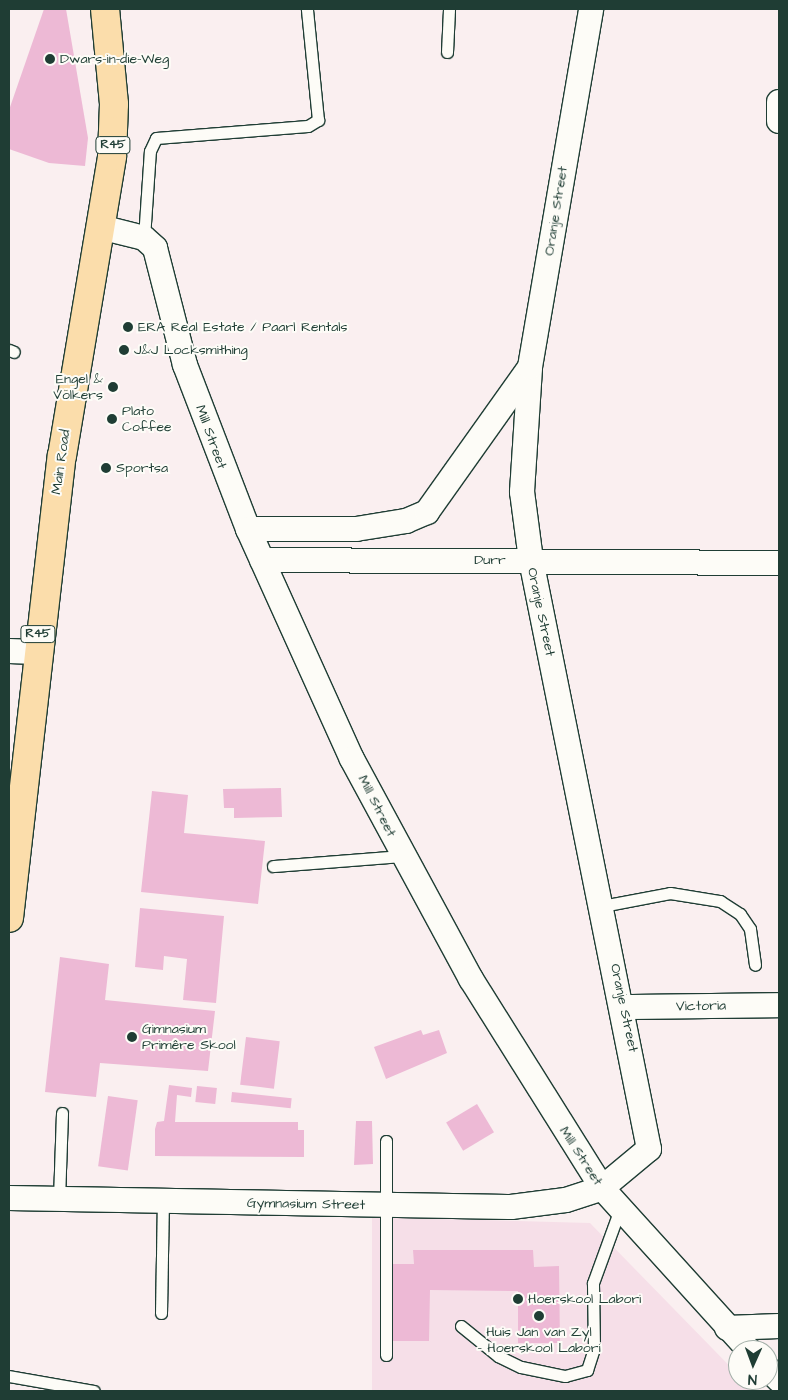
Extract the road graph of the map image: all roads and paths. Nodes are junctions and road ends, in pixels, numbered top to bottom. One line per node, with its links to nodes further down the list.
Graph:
1 (105, 9): 8 (main road, Main Road / R45)
2 (307, 9): 9 (lane)
3 (449, 9): 5 (lane)
4 (591, 9): 10 (street, Oranje Street)
5 (447, 52)
6 (779, 102): 7 (street)
7 (779, 121)
8 (100, 227): 9 (street); 16 (main road, Main Road / R45)
9 (144, 238): 11 (street, Mill Street)
10 (530, 367): 11 (street); 13 (street, Oranje Street)
11 (248, 529): 12 (street, Mill Street)
12 (262, 560): 13 (street, Durr); 17 (street, Mill Street)
13 (531, 560): 14 (street, Durr); 19 (street, Oranje Street)
14 (779, 563)
15 (9, 651): 16 (street)
16 (36, 652): 20 (main road, Main Road / R45)
17 (403, 856): 18 (lane); 26 (street, Mill Street)
18 (273, 866)
19 (602, 906): 21 (lane); 23 (street, Oranje Street)
20 (9, 917)
21 (755, 965)
22 (779, 1005): 23 (street, Victoria)
23 (623, 1007): 26 (street, Oranje Street)
24 (62, 1113): 28 (lane)
25 (386, 1141): 30 (lane)
26 (602, 1188): 30 (street, Gymnasium Street); 31 (street, Mill Street)
27 (9, 1198): 28 (street, Gymnasium Street)
28 (59, 1199): 29 (street, Gymnasium Street)
29 (163, 1201): 30 (street, Gymnasium Street); 32 (lane)
30 (383, 1205): 37 (lane)
31 (620, 1209): 33 (lane); 35 (street, Mill Street)
32 (161, 1313)
33 (461, 1326)
34 (779, 1326): 35 (street)
35 (727, 1328): 36 (street, Mill Street)
36 (739, 1340)
37 (386, 1355)
38 (9, 1376): 39 (lane)
39 (94, 1391)

